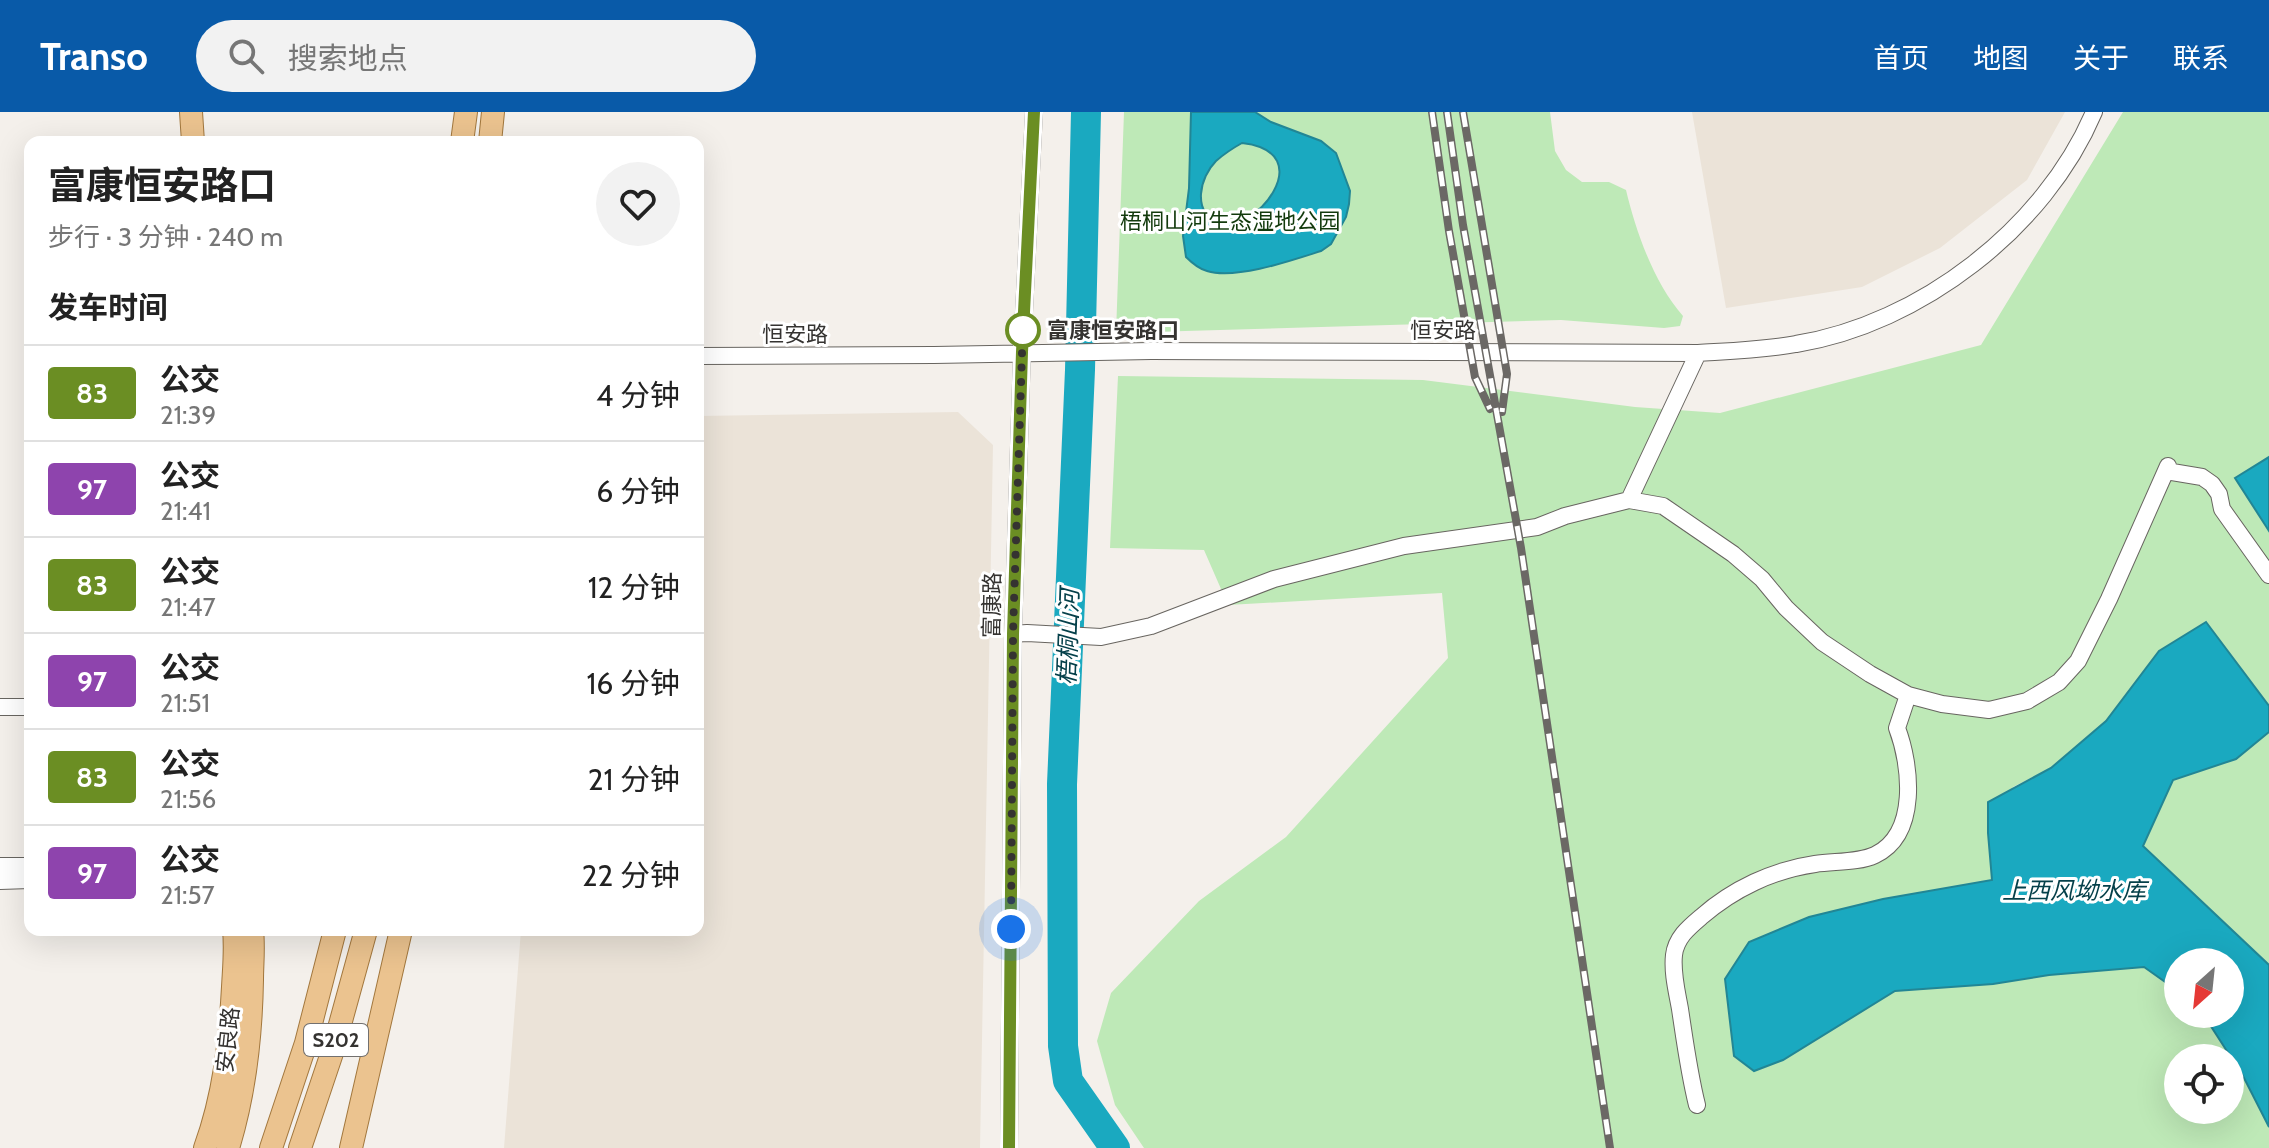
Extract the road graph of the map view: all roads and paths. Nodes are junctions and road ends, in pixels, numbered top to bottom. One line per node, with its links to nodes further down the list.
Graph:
1 (191, 112): 6 (main road)
2 (466, 112): 7 (main road)
3 (493, 112): 8 (main road)
4 (1034, 112): 9 (street, 富康路)
5 (2094, 112): 10 (street, 恒安路)
6 (193, 136)
7 (463, 136)
8 (491, 136)
9 (1022, 352): 10 (street, 恒安路); 11 (street, 恒安路); 14 (street, 富康路)
10 (1698, 353): 12 (street)
11 (704, 356)
12 (1629, 500): 14 (street); 15 (street)
13 (2269, 575): 15 (street)
14 (1020, 634): 33 (street, 富康路)
15 (1908, 695): 27 (street)
16 (0, 707): 17 (street)
17 (24, 707)
18 (0, 866): 19 (street)
19 (24, 866)
20 (24, 880): 21 (street)
21 (0, 881)
22 (234, 936): 28 (main road, 安良路)
23 (252, 936): 29 (main road, 安良路)
24 (333, 936): 30 (main road, S202)
25 (364, 936): 31 (main road, S202)
26 (400, 936): 32 (main road)
27 (1697, 1105)
28 (205, 1148)
29 (228, 1148)
30 (271, 1148)
31 (300, 1148)
32 (351, 1148)
33 (1009, 1148)

